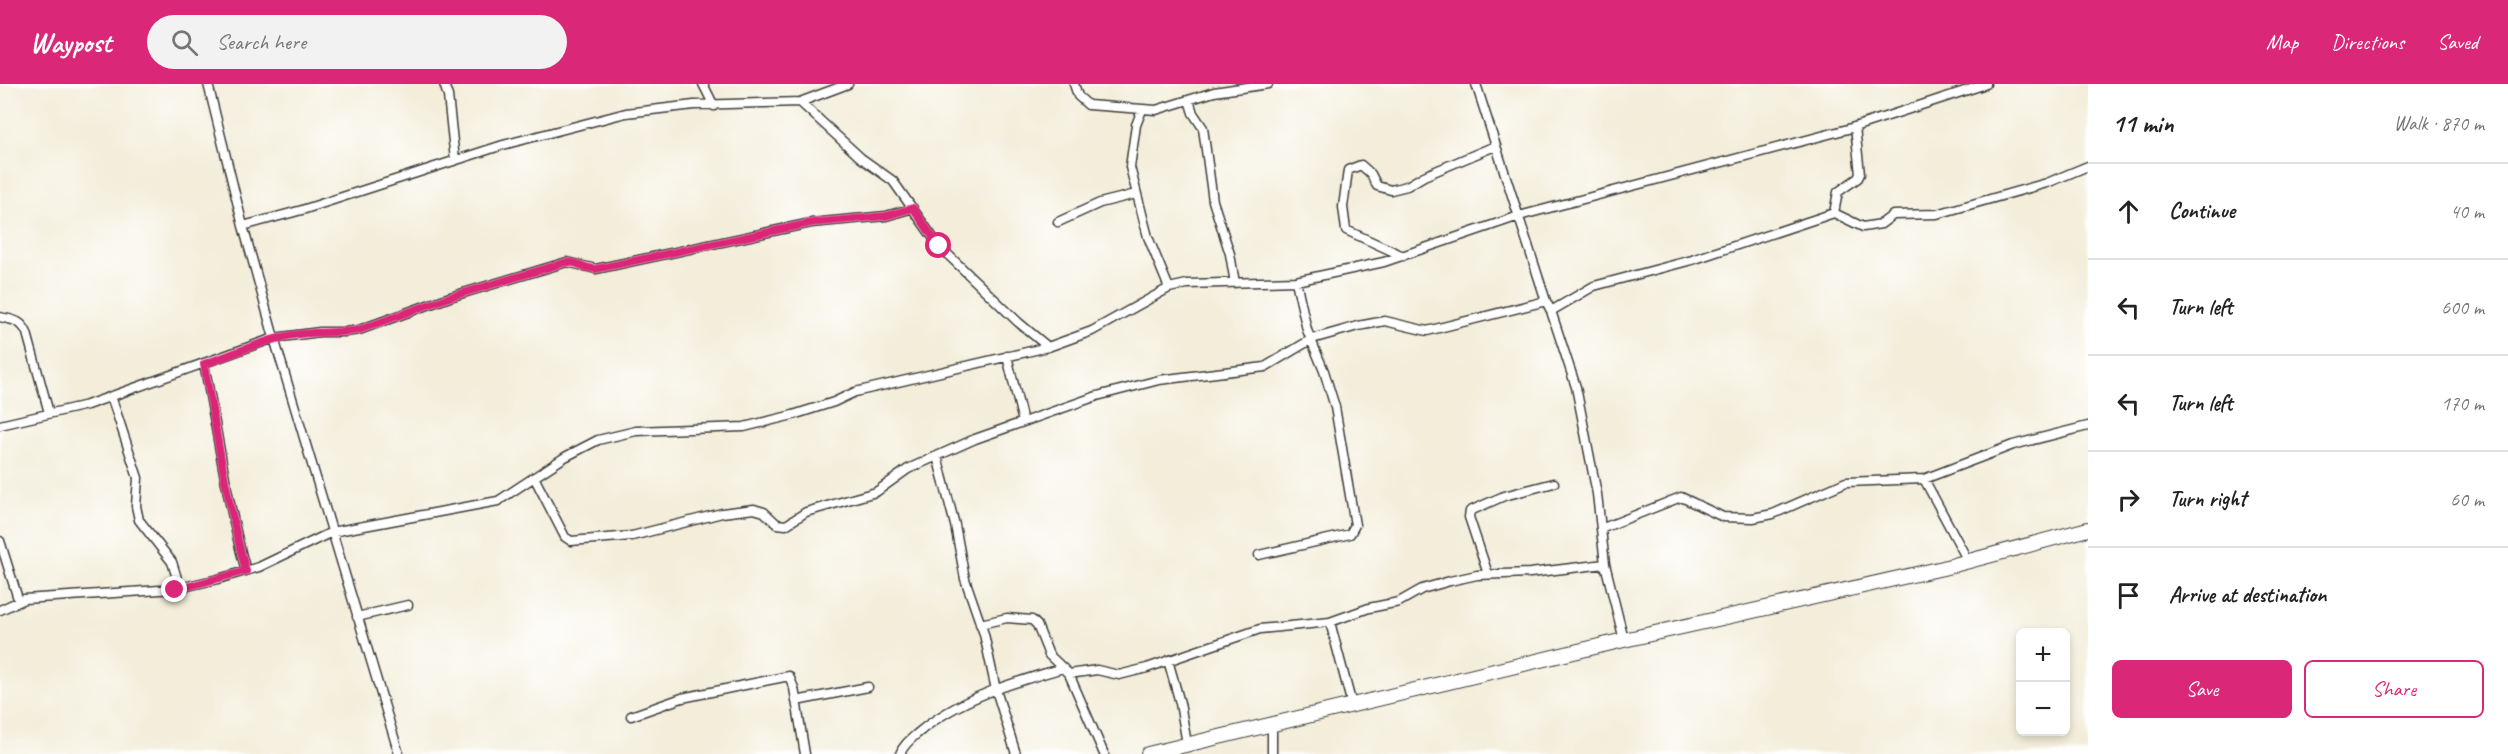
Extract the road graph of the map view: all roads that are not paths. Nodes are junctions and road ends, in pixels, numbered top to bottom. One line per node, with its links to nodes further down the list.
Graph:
1 (208, 84): 22 (street)
2 (444, 84): 15 (street)
3 (703, 84): 11 (street)
4 (848, 84): 10 (street)
5 (1074, 84): 12 (street)
6 (1268, 84): 9 (street)
7 (1476, 84): 14 (street)
8 (1986, 84): 13 (street)
9 (1189, 100): 12 (street); 25 (street)
10 (800, 102): 11 (street); 18 (street)
11 (714, 106): 15 (street)
12 (1143, 110): 17 (street)
13 (1855, 127): 19 (street); 20 (street)
14 (1496, 146): 20 (street); 23 (street)
15 (455, 160): 22 (street)
16 (2088, 166): 19 (street)
17 (1136, 194): 21 (street); 26 (street)
18 (913, 208): 30 (street); 32 (street)
19 (1834, 213): 28 (street)
20 (1519, 216): 23 (street); 27 (street)
21 (1058, 222)
22 (243, 226): 30 (street)
23 (1403, 256): 24 (street)
24 (1296, 281): 25 (street); 31 (street)
25 (1235, 283): 26 (street)
26 (1169, 288): 32 (street)
27 (1545, 301): 28 (street); 31 (street)
28 (1551, 311): 44 (street)
29 (0, 318): 36 (street)
30 (274, 339): 34 (street); 46 (street)
31 (1312, 339): 37 (street); 48 (street)
32 (1048, 347): 33 (street)
33 (1006, 356): 37 (street); 41 (street)
34 (204, 364): 35 (street); 51 (street)
35 (111, 396): 36 (street); 53 (street)
36 (49, 413): 38 (street)
37 (1023, 422): 40 (street)
38 (0, 425)
39 (2088, 426): 42 (street)
40 (937, 456): 41 (street); 59 (street)
41 (534, 477): 46 (street)
42 (1924, 479): 44 (street); 49 (street)
43 (1554, 483): 52 (street)
44 (1603, 528): 50 (street)
45 (2088, 530): 49 (main road)
46 (332, 532): 51 (street); 57 (street)
47 (0, 541): 54 (street)
48 (1259, 555)
49 (1968, 561): 60 (main road)
50 (1605, 564): 52 (street); 60 (street)
51 (246, 571): 53 (street)
52 (1488, 574): 58 (street)
53 (180, 588): 54 (street)
54 (19, 602): 56 (street)
55 (408, 605): 57 (street)
56 (0, 610)
57 (357, 617): 70 (street)
58 (1330, 622): 61 (street); 66 (street)
59 (980, 624): 62 (street); 64 (street)
60 (1624, 640): 66 (main road)
61 (1168, 660): 62 (street); 69 (street)
62 (1066, 671): 64 (street); 74 (street)
63 (868, 687): 65 (street)
64 (996, 690): 72 (street); 73 (street)
65 (796, 701): 67 (street); 71 (street)
66 (1352, 705): 68 (main road)
67 (631, 716)
68 (1272, 724): 69 (main road); 76 (street)
69 (1187, 744): 75 (main road)
70 (399, 754)
71 (805, 754)
72 (900, 754)
73 (1016, 754)
74 (1104, 754)
75 (1149, 754)
76 (1272, 754)

